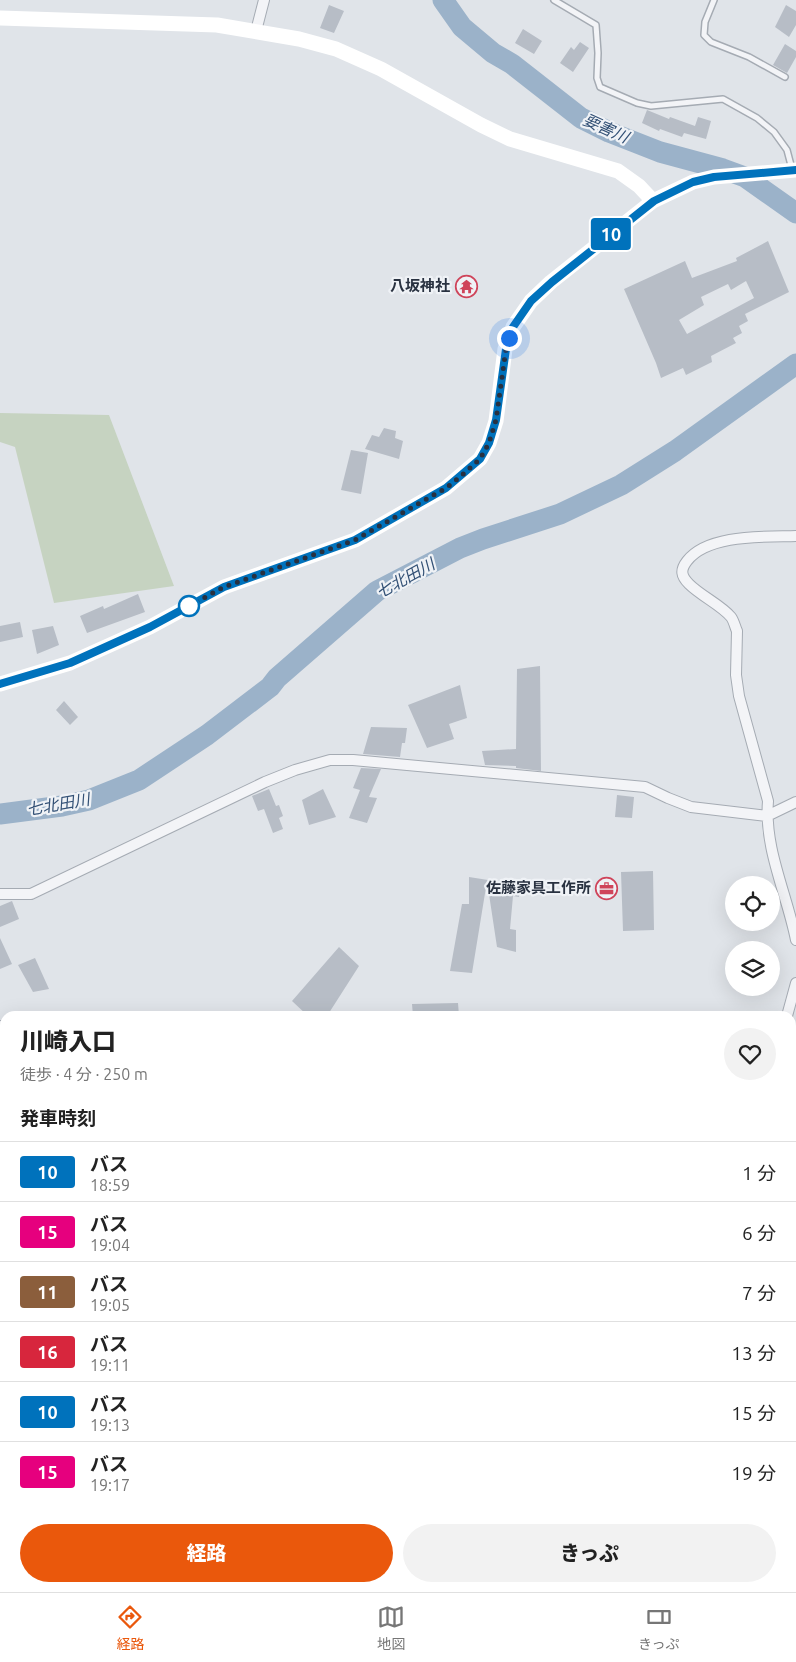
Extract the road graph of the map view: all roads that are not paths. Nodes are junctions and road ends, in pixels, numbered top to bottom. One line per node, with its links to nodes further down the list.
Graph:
1 (264, 0): 5 (street)
2 (554, 0): 7 (lane)
3 (714, 0): 6 (lane)
4 (0, 18): 5 (main road)
5 (256, 31): 8 (main road)
6 (786, 77)
7 (794, 170): 8 (main road)
8 (654, 201): 10 (main road)
9 (796, 536): 12 (street)
10 (0, 684)
11 (796, 802): 12 (street)
12 (767, 816): 13 (street); 14 (street)
13 (0, 894)
14 (796, 940)
15 (796, 983): 16 (street)
16 (788, 1011)

